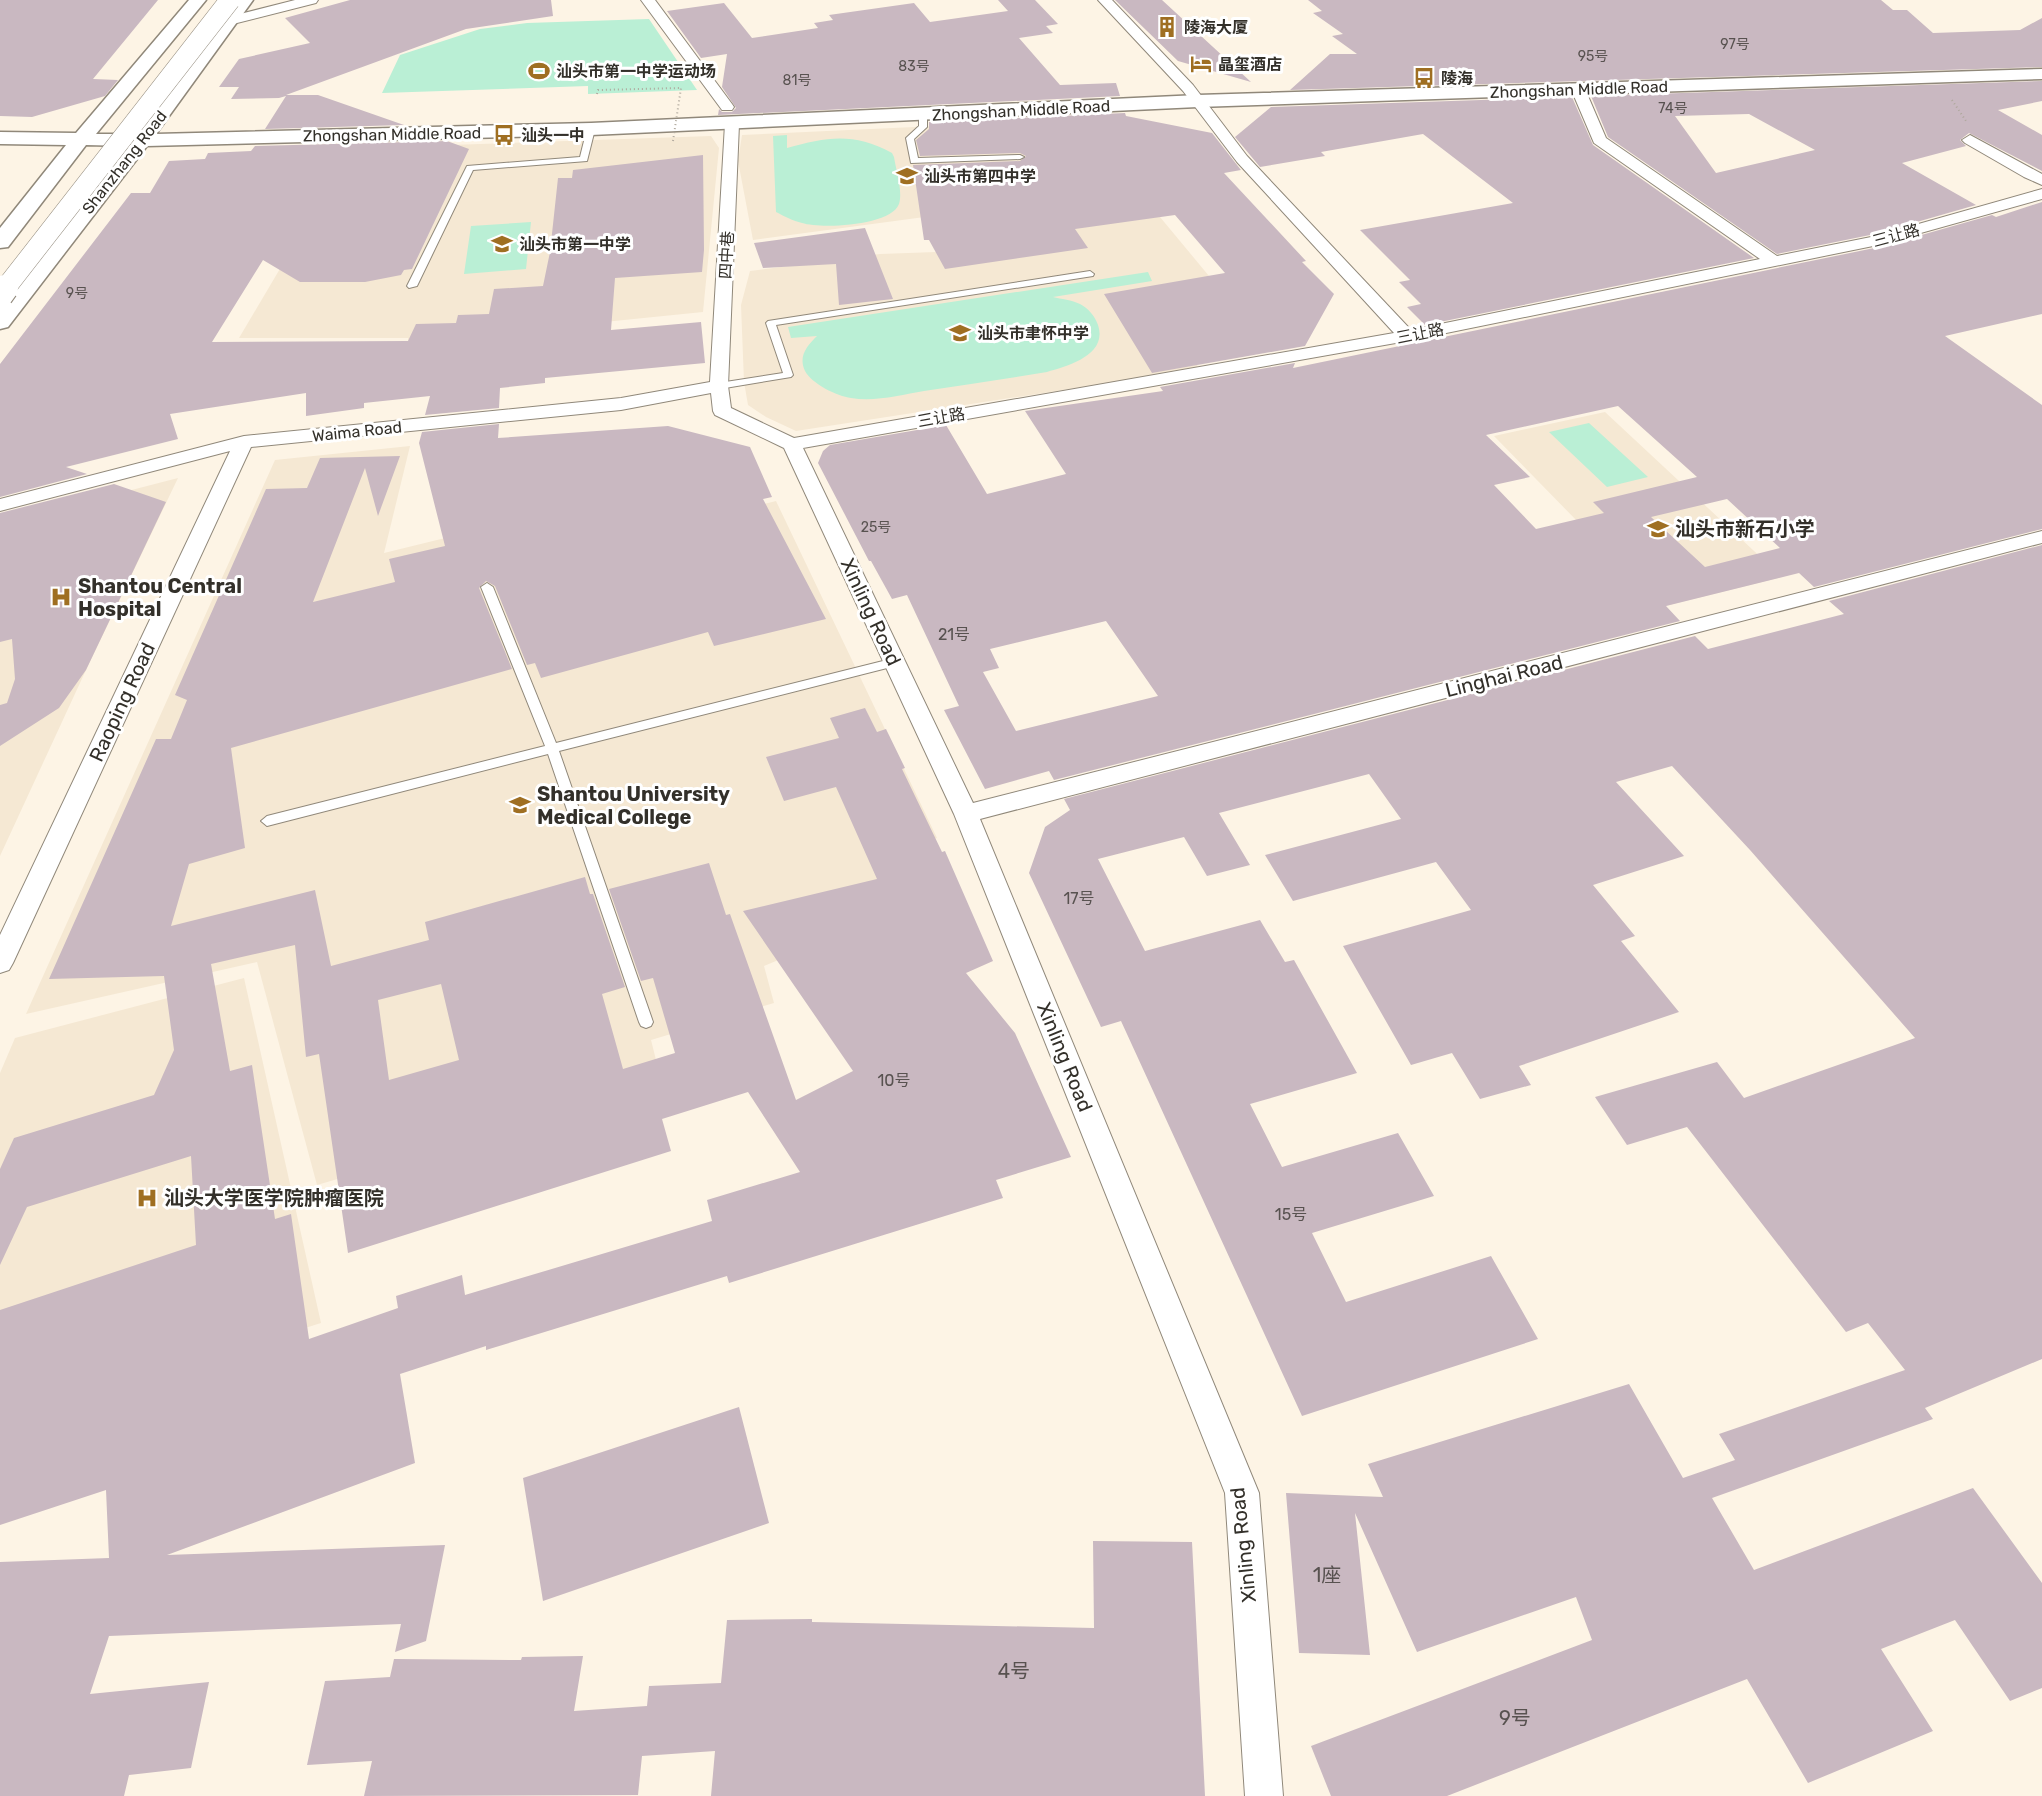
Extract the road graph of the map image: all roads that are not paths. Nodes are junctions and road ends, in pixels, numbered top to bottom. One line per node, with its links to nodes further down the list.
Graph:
1 (198, 0): 17 (main road)
2 (216, 0): 26 (main road, Shanzhang Road)
3 (230, 0): 29 (main road, Shanzhang Road, bridge)
4 (245, 0): 8 (main road, Shanzhang Road)
5 (311, 0): 8 (street)
6 (648, 0): 14 (street)
7 (1105, 0): 12 (street)
8 (229, 21): 18 (main road, Shanzhang Road)
9 (2042, 61): 12 (main road, Zhongshan Middle Road)
10 (2042, 74): 11 (main road, Zhongshan Middle Road)
11 (1578, 89): 12 (main road, Zhongshan Middle Road); 25 (street)
12 (1193, 94): 13 (main road, Zhongshan Middle Road); 14 (main road, Zhongshan Middle Road); 31 (street)
13 (923, 114): 14 (main road, Zhongshan Middle Road); 21 (lane)
14 (730, 115): 16 (main road, Zhongshan Middle Road); 18 (main road, Zhongshan Middle Road); 32 (street, 四中巷)
15 (0, 124): 17 (main road, Zhongshan Middle Road)
16 (591, 129): 18 (main road, Zhongshan Middle Road); 28 (lane)
17 (86, 132): 18 (main road, Zhongshan Middle Road); 19 (main road, Zhongshan Middle Road); 24 (main road)
18 (148, 132): 30 (main road, Shanzhang Road)
19 (0, 138)
20 (1970, 140): 22 (street)
21 (1020, 157)
22 (2042, 180)
23 (2042, 194): 25 (street, 三让路)
24 (0, 242)
25 (1774, 261): 31 (street, 三让路)
26 (0, 274)
27 (1090, 274): 32 (lane)
28 (412, 286)
29 (0, 295)
30 (0, 322)
31 (1407, 336): 34 (street, 三让路)
32 (719, 386): 33 (street, Waima Road); 34 (street)
33 (244, 442): 35 (street, Waima Road); 42 (street, Raoping Road)
34 (792, 444): 38 (street, Xinling Road)
35 (0, 505)
36 (2042, 537): 40 (street, Linghai Road)
37 (487, 587): 39 (lane)
38 (895, 662): 39 (lane); 40 (street, Xinling Road)
39 (552, 748): 41 (lane); 43 (lane)
40 (966, 814): 44 (street, Xinling Road)
41 (267, 821)
42 (0, 963)
43 (646, 1022)
44 (1264, 1796)

